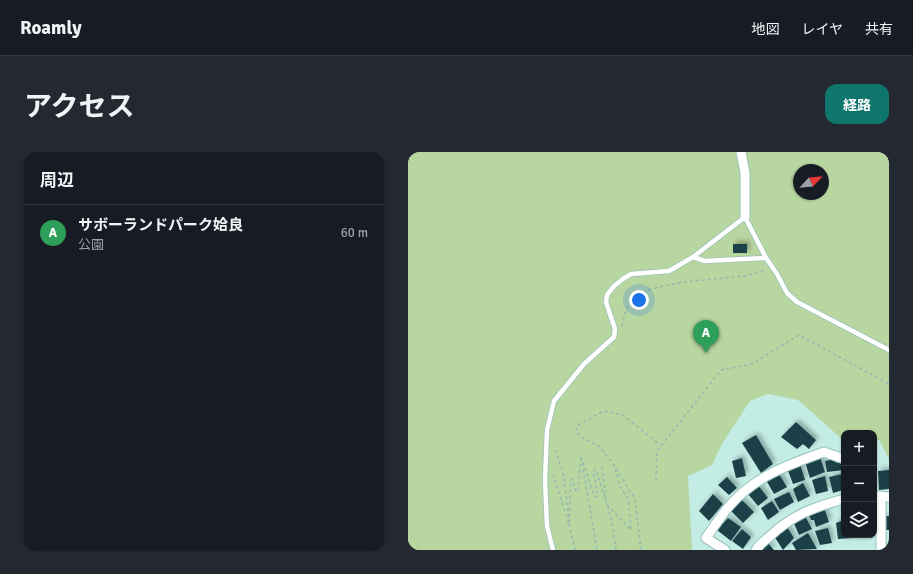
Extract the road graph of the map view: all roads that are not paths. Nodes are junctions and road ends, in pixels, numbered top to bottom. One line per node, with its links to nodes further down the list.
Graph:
1 (741, 152): 2 (street)
2 (745, 217): 3 (lane); 4 (lane)
3 (693, 257): 4 (lane); 9 (lane)
4 (766, 258): 5 (lane)
5 (889, 350)
6 (841, 458): 10 (street)
7 (881, 496): 12 (street)
8 (841, 499): 11 (street)
9 (553, 550)
10 (725, 550)
11 (756, 550)
12 (881, 550)

